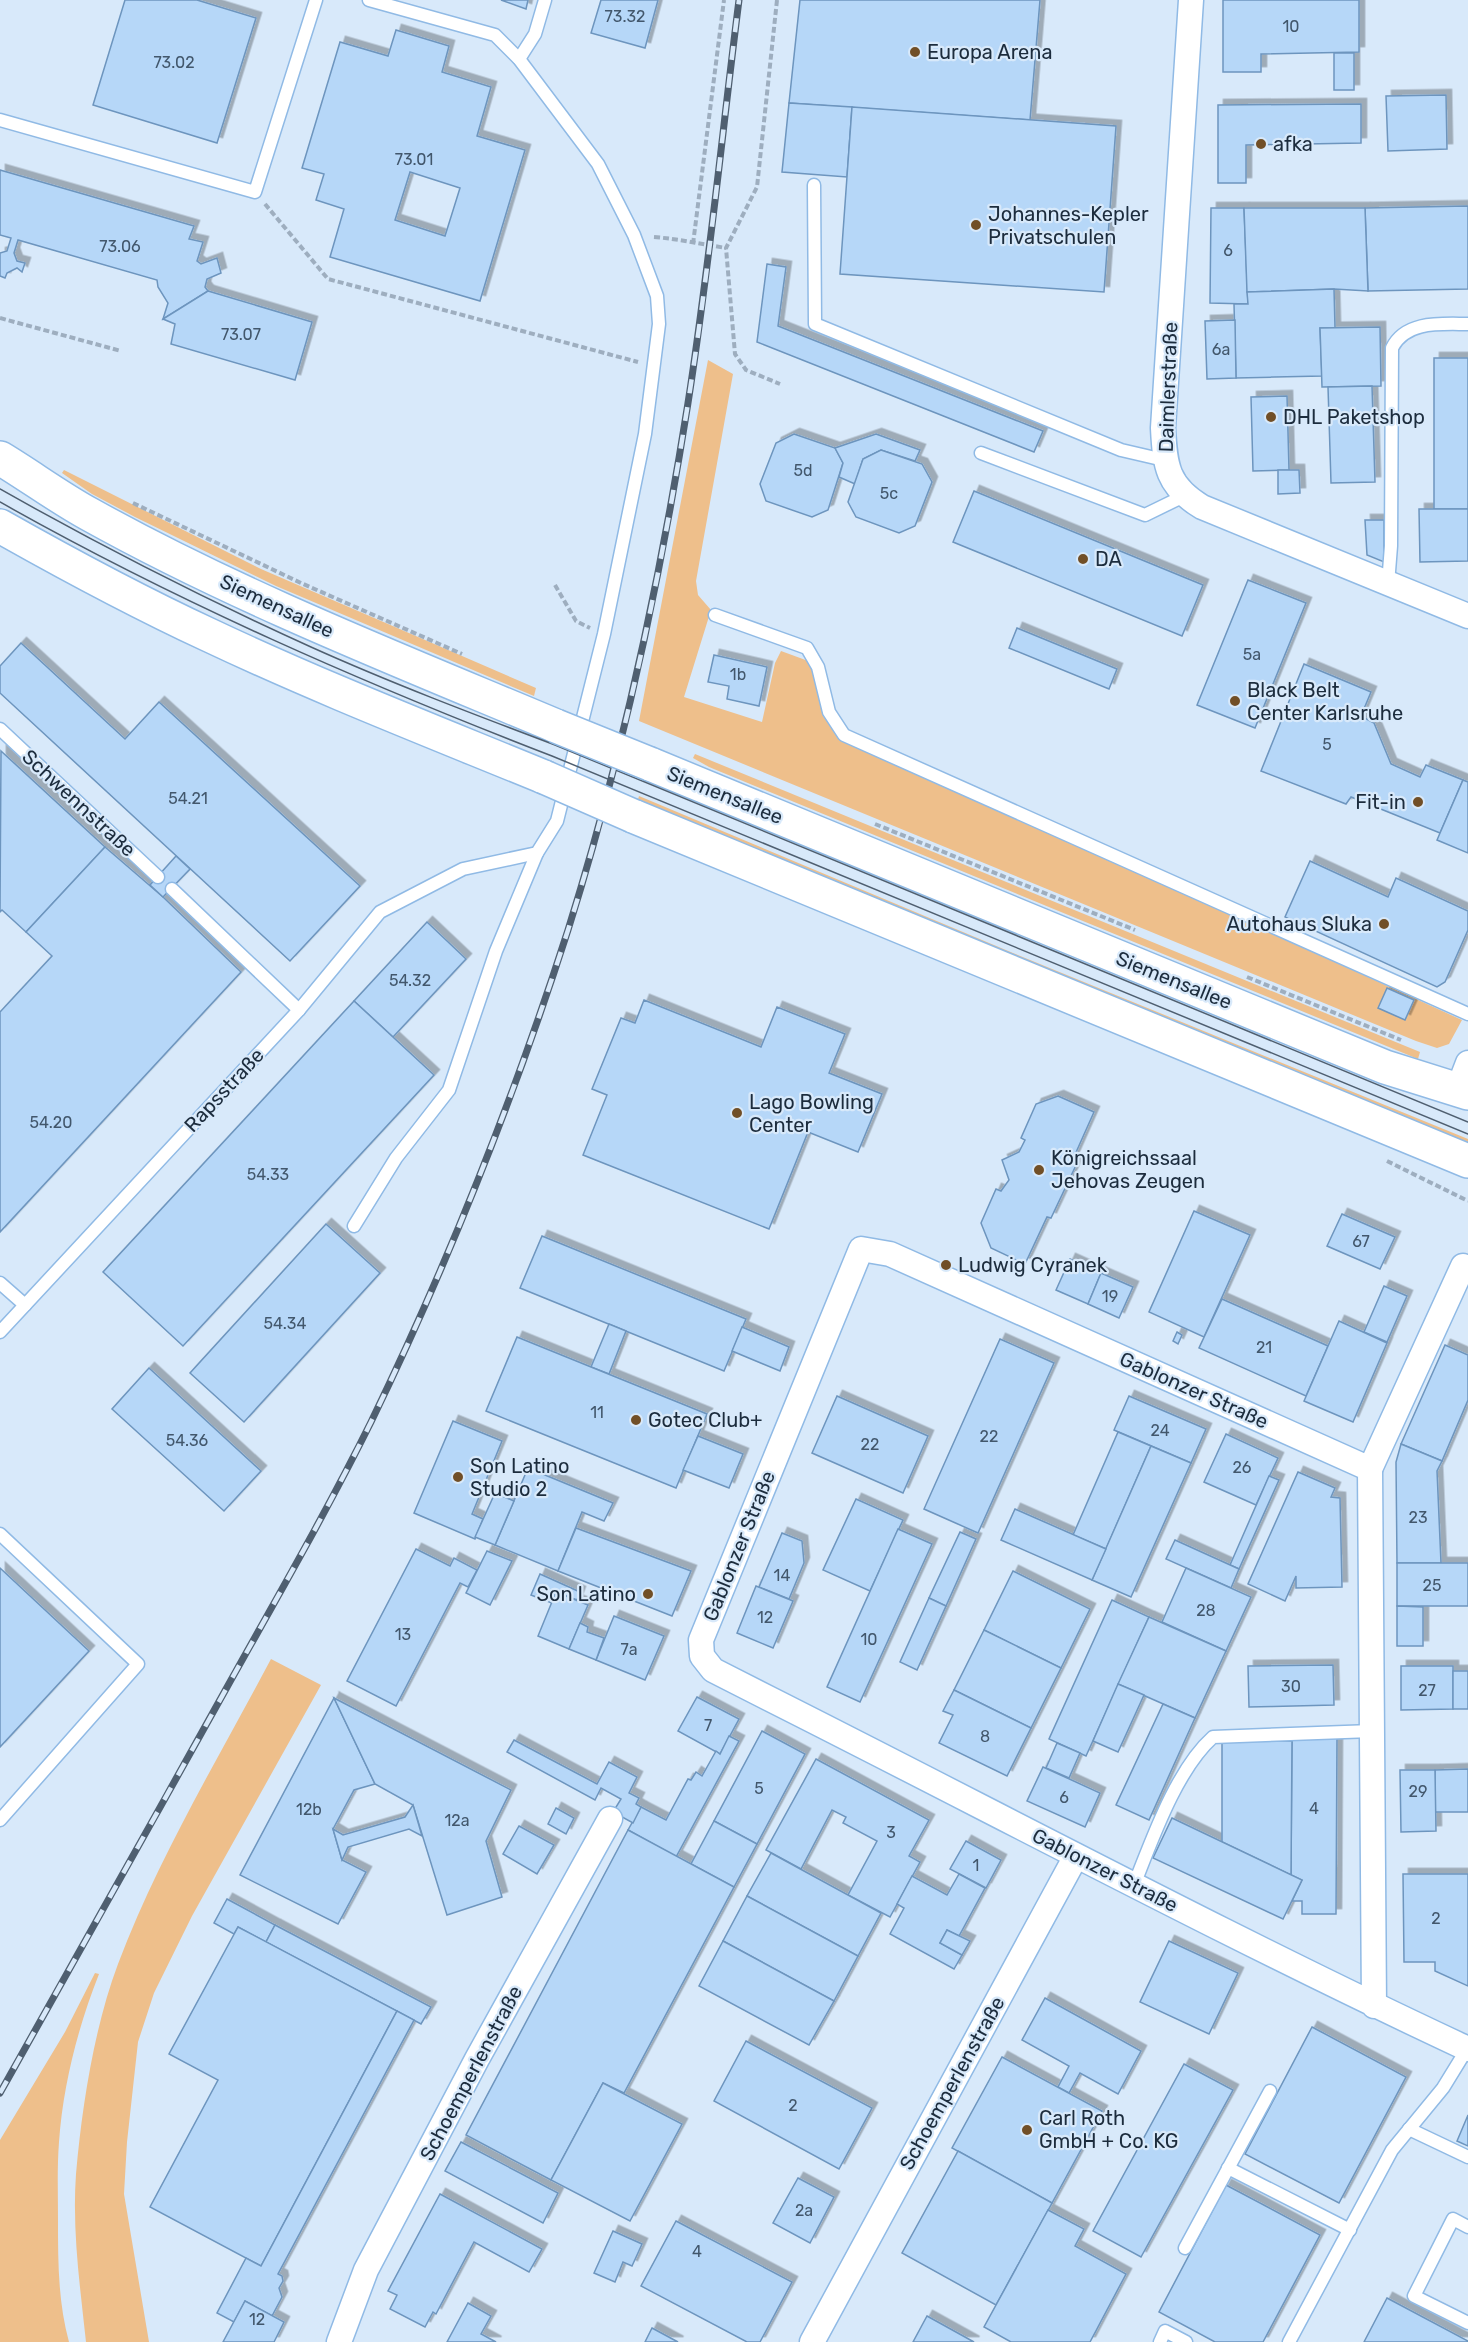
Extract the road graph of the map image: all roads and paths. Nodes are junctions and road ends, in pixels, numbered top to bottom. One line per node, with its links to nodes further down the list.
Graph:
1 (316, 0): 10 (lane)
2 (369, 0): 7 (lane)
3 (545, 0): 7 (lane)
4 (724, 0): 12 (path)
5 (777, 0): 13 (path)
6 (1191, 0): 21 (street, Daimlerstraße)
7 (519, 59): 11 (lane)
8 (0, 120): 10 (lane)
9 (814, 185): 21 (lane)
10 (255, 192): 17 (path)
11 (634, 235): 12 (path); 17 (lane)
12 (693, 243): 13 (path)
13 (726, 248): 18 (path)
14 (0, 318): 16 (path)
15 (1468, 324): 25 (lane)
16 (122, 351)
17 (654, 367): 29 (lane)
18 (780, 384)
19 (981, 453): 22 (lane)
20 (0, 458): 37 (main road, Siemensallee, bridge)
21 (1164, 460): 22 (street, Daimlerstraße)
22 (1184, 496): 25 (street, Daimlerstraße)
23 (123, 498): 30 (path)
24 (0, 526): 38 (main road, bridge)
25 (1388, 584): 28 (street, Daimlerstraße)
26 (555, 585): 29 (path)
27 (715, 615): 36 (lane)
28 (1468, 616)
29 (604, 634): 32 (lane)
30 (471, 657)
31 (0, 729): 33 (lane, Schwennstraße)
32 (537, 853): 35 (lane, Rapsstraße); 39 (lane)
33 (158, 877)
34 (172, 889): 35 (lane)
35 (299, 1010): 42 (lane, Rapsstraße)
36 (1468, 1014)
37 (1465, 1082)
38 (1468, 1161)
39 (354, 1226)
40 (1463, 1266): 44 (street)
41 (0, 1283): 42 (lane)
42 (25, 1305): 43 (lane, Rapsstraße)
43 (0, 1332)
44 (1370, 1469): 46 (street); 49 (street, Gablonzer Straße)
45 (0, 1534): 48 (lane)
46 (1372, 1731): 50 (lane); 51 (street)
47 (610, 1819): 61 (street, Schoemperlenstraße)
48 (0, 1820)
49 (1076, 1856): 50 (street, Gablonzer Straße); 62 (street, Schoemperlenstraße)
50 (1134, 1885): 51 (street, Gablonzer Straße)
51 (1374, 2006): 52 (street, Gablonzer Straße)
52 (1467, 2049): 54 (lane)
53 (1270, 2091): 56 (lane)
54 (1409, 2129): 55 (lane); 58 (lane)
55 (1468, 2157)
56 (1228, 2168): 58 (lane); 59 (lane)
57 (1468, 2227): 60 (lane)
58 (1350, 2230): 65 (lane)
59 (1185, 2248)
60 (1468, 2323)
61 (348, 2339)
62 (812, 2342)
63 (1160, 2342): 64 (lane)
64 (1186, 2342)
65 (1289, 2342)

